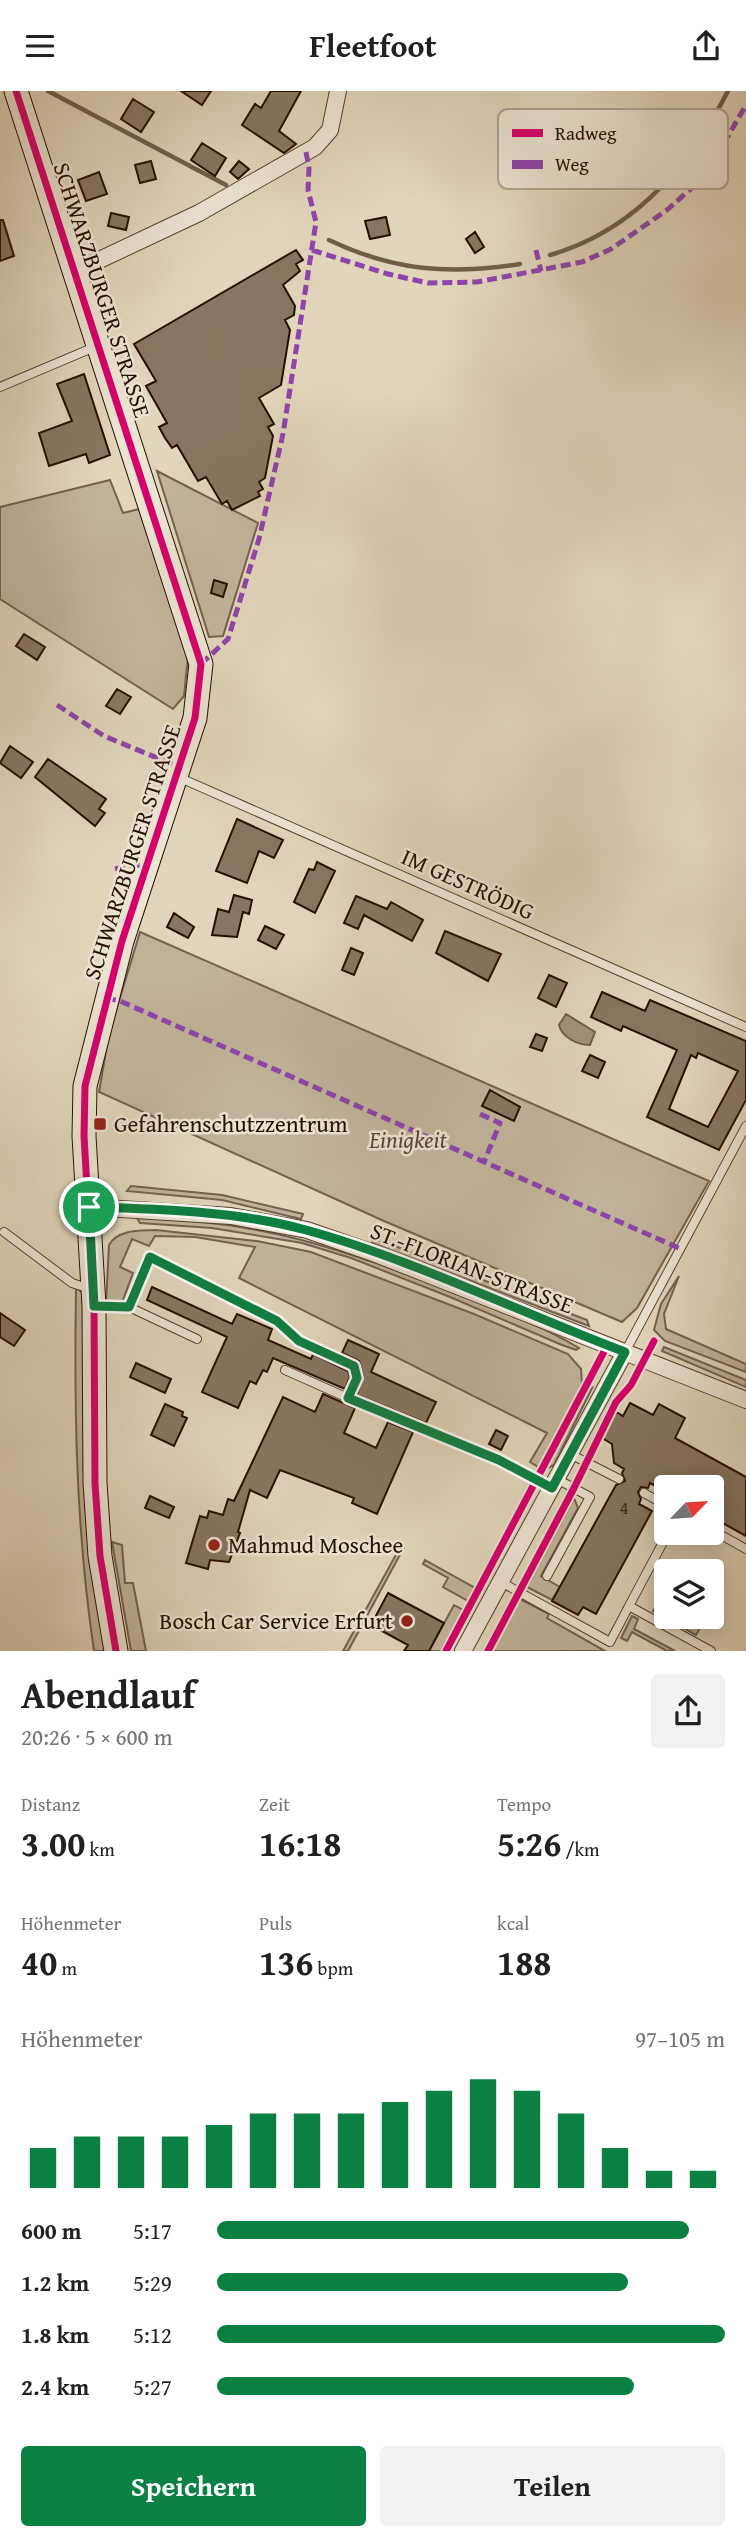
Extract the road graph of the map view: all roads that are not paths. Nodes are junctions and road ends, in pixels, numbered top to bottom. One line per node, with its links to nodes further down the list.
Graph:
1 (16, 91): 3 (street, SCHWARZBURGER STRASSE)
2 (338, 91): 3 (street)
3 (86, 266): 4 (street, SCHWARZBURGER STRASSE)
4 (100, 344): 5 (lane); 6 (street, SCHWARZBURGER STRASSE)
5 (0, 387)
6 (175, 776): 7 (lane, IM GESTRÖDIG); 9 (street, SCHWARZBURGER STRASSE)
7 (746, 1027)
8 (746, 1126): 14 (lane)
9 (89, 1207): 11 (street, SCHWARZBURGER STRASSE); 14 (street, ST.-FLORIAN-STRASSE)
10 (4, 1231): 11 (lane)
11 (94, 1298): 12 (lane); 29 (street, SCHWARZBURGER STRASSE)
12 (129, 1307): 13 (lane); 16 (lane)
13 (197, 1339)
14 (625, 1352): 17 (street, ST.-FLORIAN-STRASSE); 18 (street)
15 (285, 1370): 16 (lane)
16 (348, 1398): 20 (lane)
17 (746, 1400)
18 (570, 1454): 19 (lane); 20 (street)
19 (619, 1479)
20 (554, 1483): 26 (lane); 27 (street)
21 (645, 1493): 22 (lane)
22 (654, 1498)
23 (724, 1537): 25 (lane)
24 (662, 1545): 28 (lane)
25 (746, 1549)
26 (547, 1576)
27 (501, 1582): 28 (lane); 30 (street)
28 (629, 1607): 31 (lane)
29 (116, 1651)
30 (463, 1651)
31 (711, 1651)

